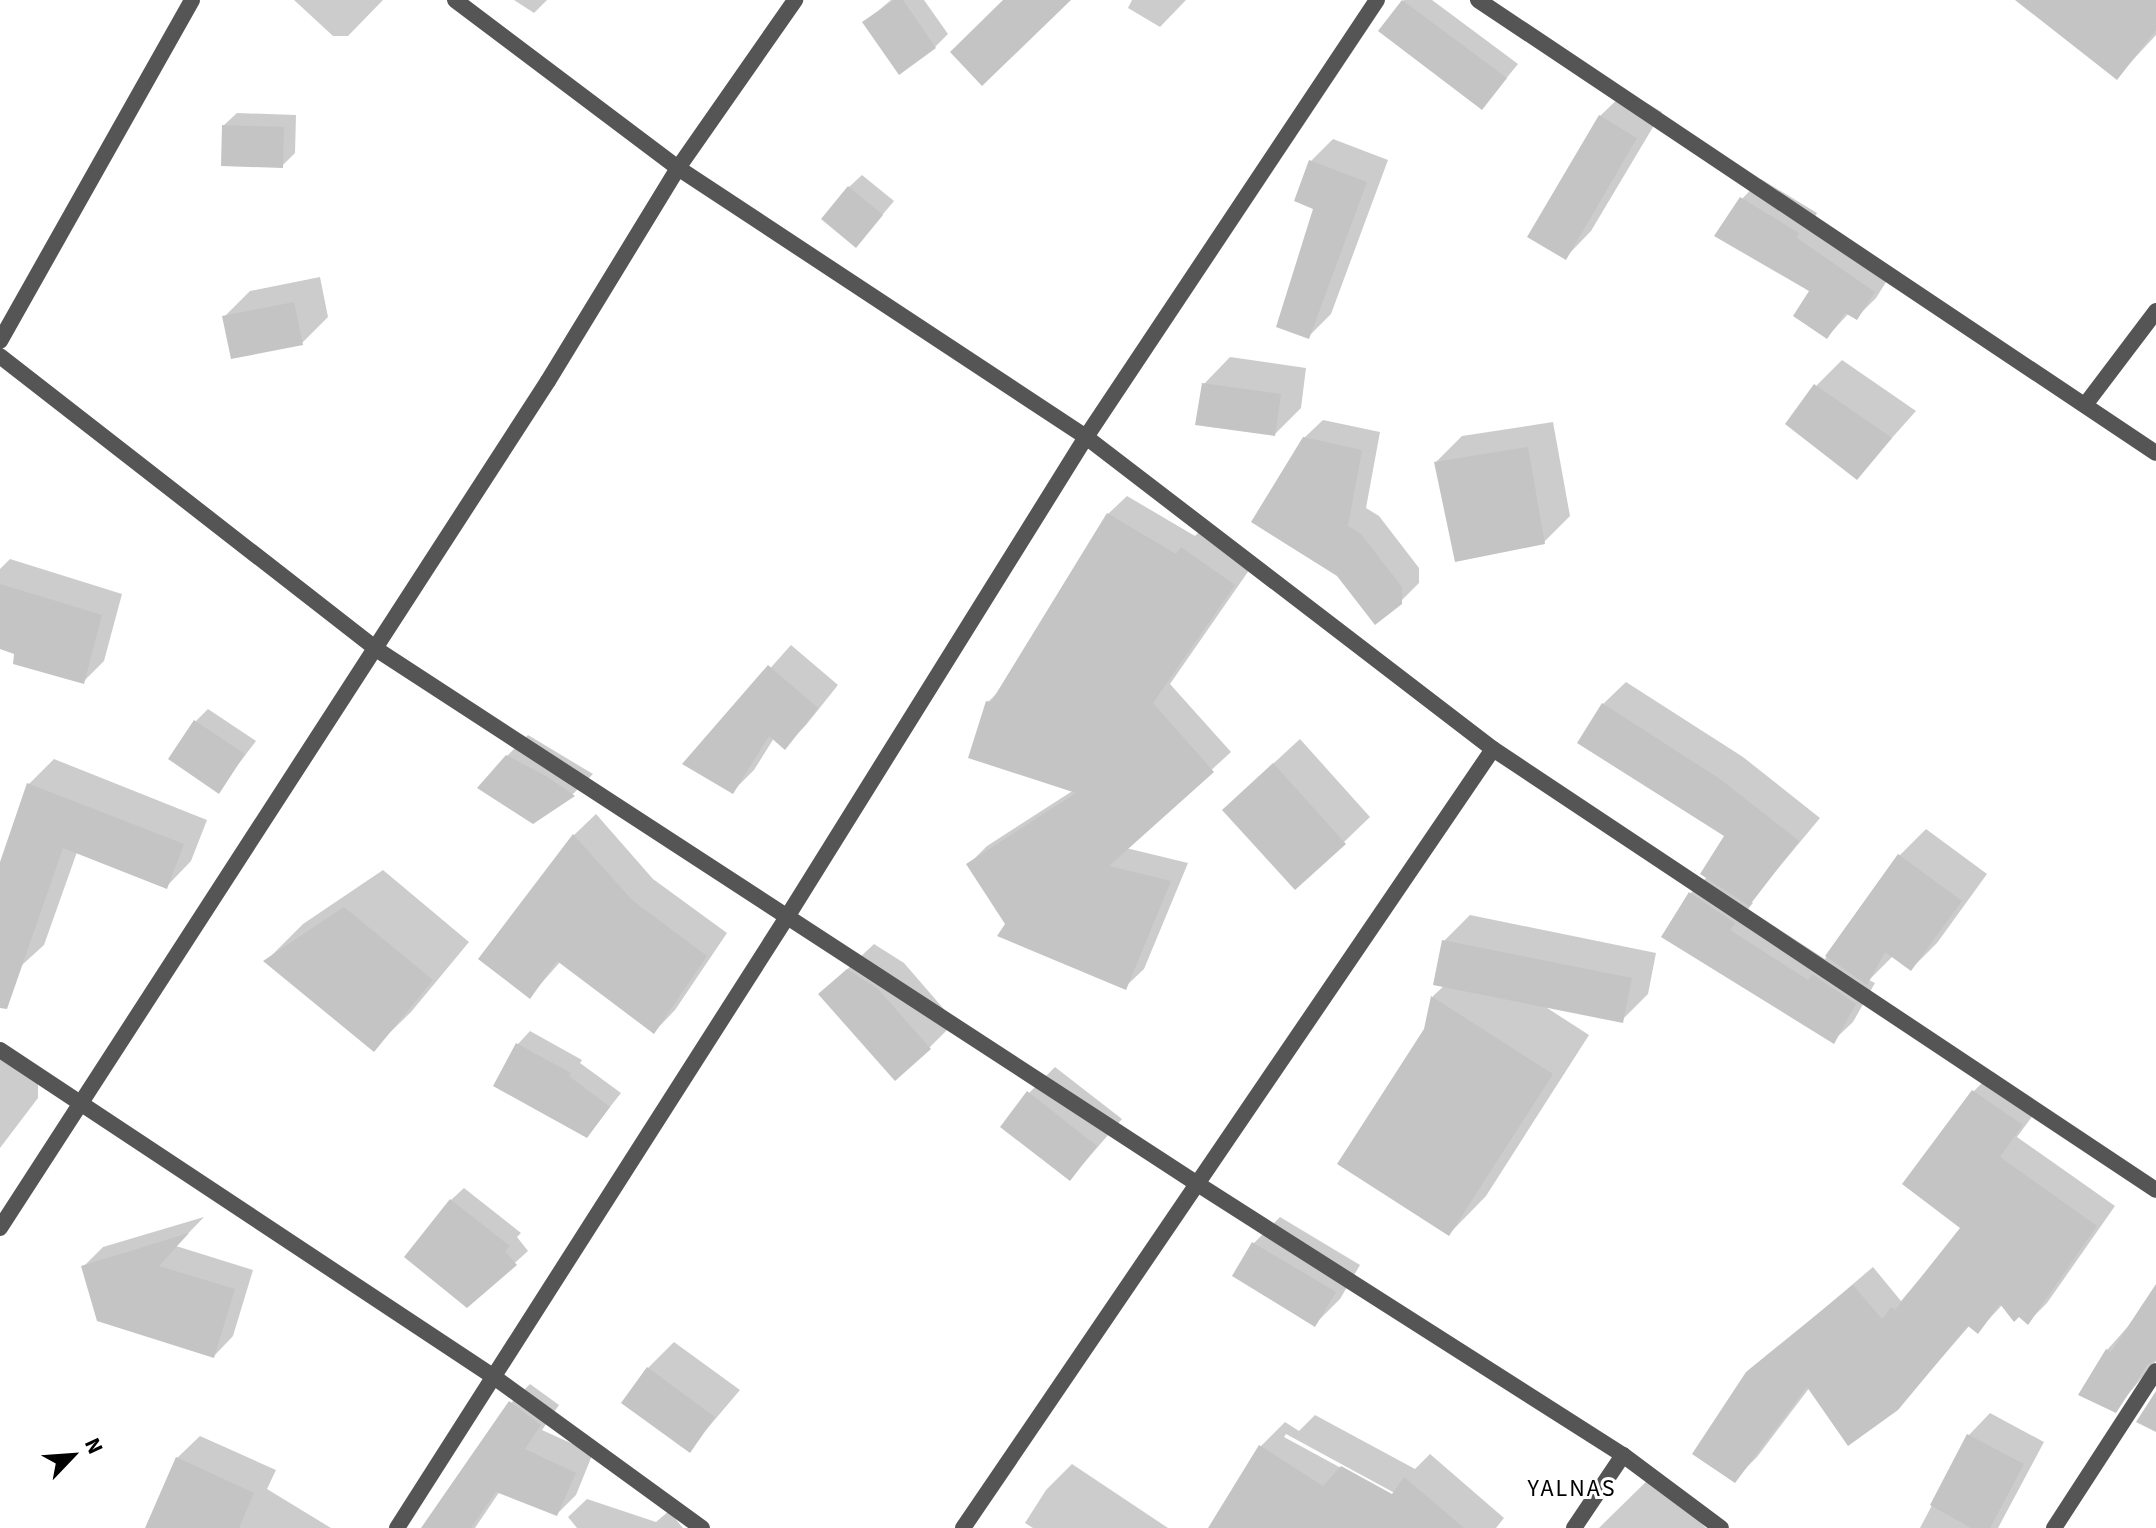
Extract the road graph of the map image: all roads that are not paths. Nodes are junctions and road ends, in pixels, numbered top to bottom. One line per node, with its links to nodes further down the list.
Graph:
1 (192, 0): 8 (street)
2 (455, 0): 6 (street)
3 (795, 0): 6 (street)
4 (1377, 0): 11 (street)
5 (1478, 0): 10 (street)
6 (678, 168): 11 (street); 13 (street)
7 (2156, 311): 10 (street)
8 (0, 341)
9 (0, 356): 13 (street)
10 (2085, 405): 12 (street)
11 (1086, 437): 14 (street); 15 (street)
12 (2156, 453)
13 (376, 649): 15 (street); 17 (street)
14 (1493, 749): 18 (street); 19 (street)
15 (787, 917): 18 (street); 22 (street)
16 (0, 1050): 17 (street)
17 (78, 1103): 20 (street); 22 (street)
18 (1196, 1183): 23 (street); 26 (street)
19 (2156, 1190)
20 (0, 1228)
21 (2156, 1371): 29 (street)
22 (494, 1377): 24 (street); 25 (street)
23 (1623, 1455): 27 (street); 28 (street)
24 (397, 1528)
25 (702, 1528)
26 (963, 1528)
27 (1574, 1528)
28 (1721, 1528)
29 (2054, 1528)

